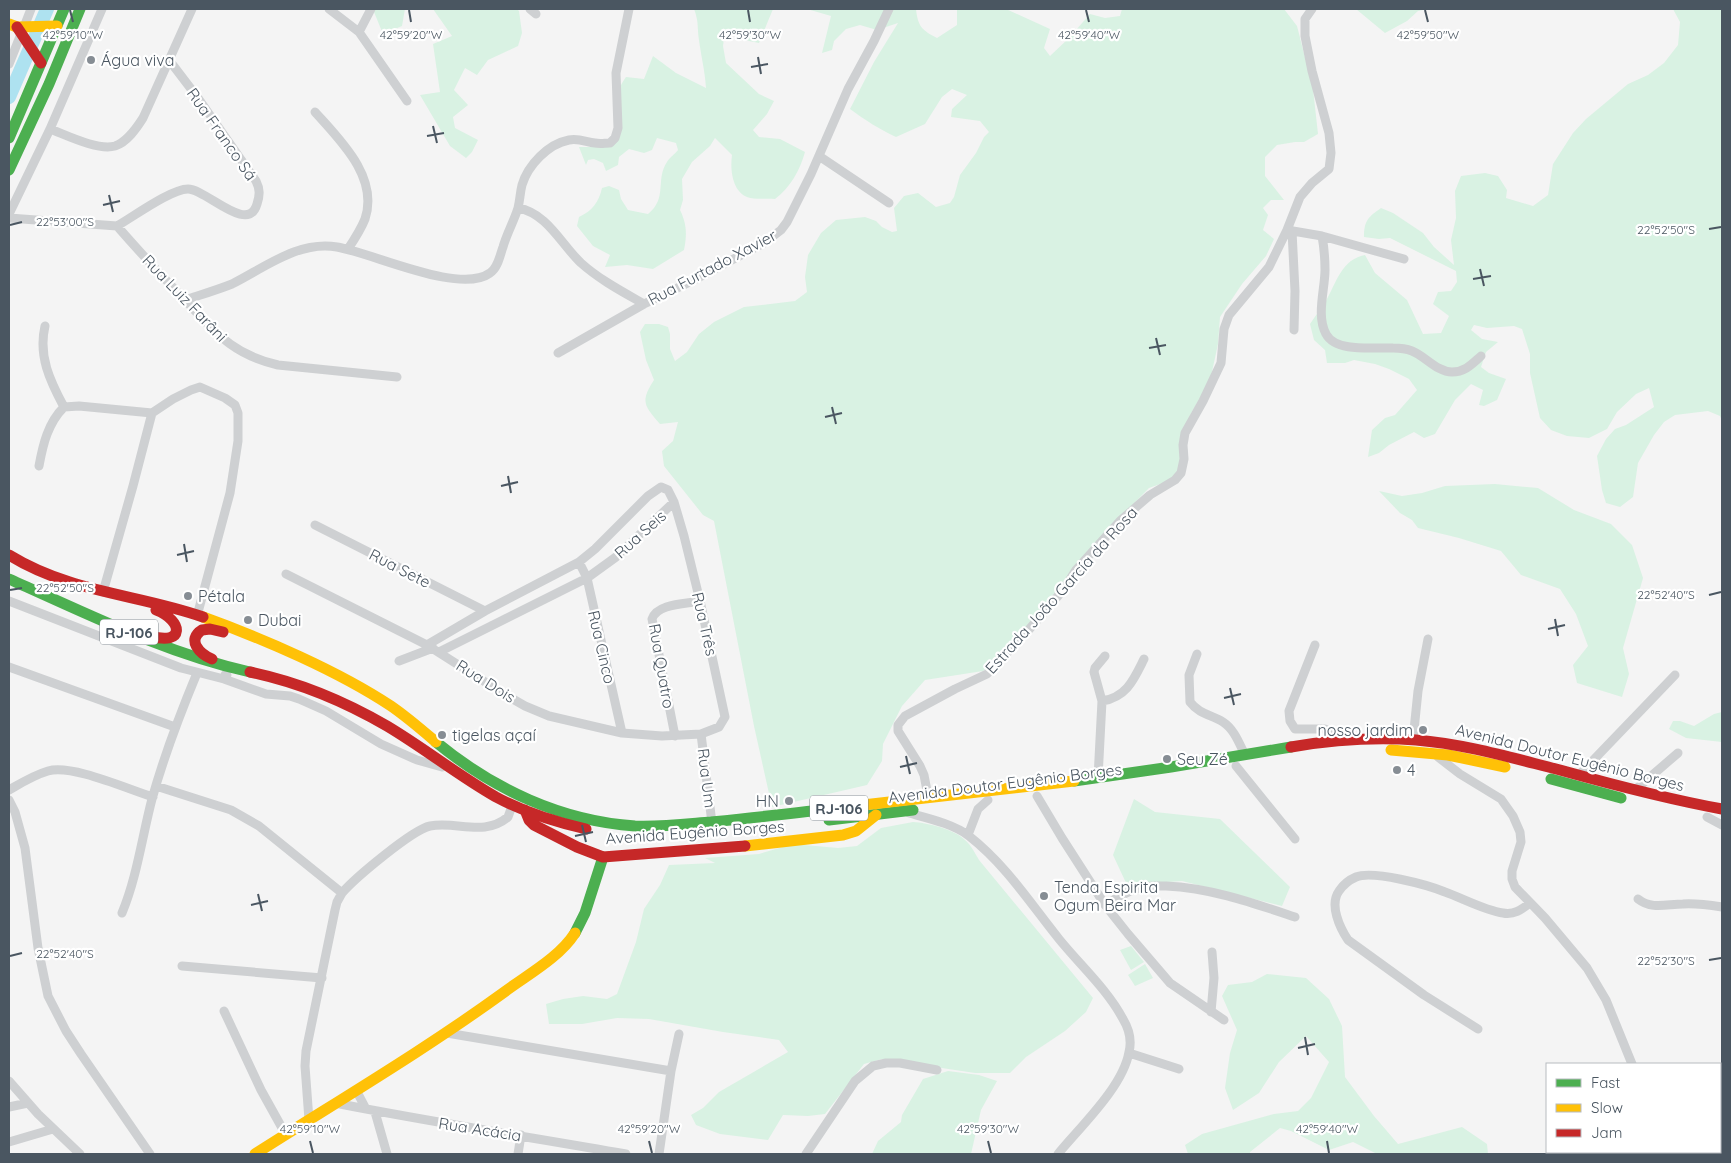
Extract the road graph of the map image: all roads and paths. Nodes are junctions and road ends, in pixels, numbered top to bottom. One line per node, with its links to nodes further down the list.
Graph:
1 (32, 9): 12 (street)
2 (64, 9): 11 (main road)
3 (80, 9): 22 (main road)
4 (102, 9): 19 (street)
5 (192, 9): 15 (street)
6 (329, 9): 13 (street)
7 (371, 9): 13 (street)
8 (629, 9): 24 (street)
9 (889, 9): 21 (street, Rua Furtado Xavier)
10 (1312, 9): 28 (street, Estrada João García da Rosa)
11 (52, 26): 12 (main road); 14 (main road)
12 (21, 30): 14 (main road); 16 (street)
13 (359, 32): 17 (street)
14 (38, 58): 20 (main road)
15 (169, 60): 19 (street); 27 (street, Rua Franco Sá)
16 (9, 64)
17 (407, 101)
18 (315, 112): 30 (street)
19 (50, 129): 25 (street)
20 (9, 138)
21 (819, 156): 23 (street); 33 (street, Rua Furtado Xavier)
22 (9, 170)
23 (889, 203)
24 (518, 208): 30 (street); 33 (street)
25 (9, 214)
26 (9, 218): 27 (street)
27 (117, 226): 32 (street, Rua Luiz Farâni)
28 (1290, 230): 29 (street); 35 (street); 86 (street, Estrada João García da Rosa)
29 (1322, 236): 31 (street); 37 (street)
30 (348, 249): 32 (street)
31 (1404, 259)
32 (185, 300): 38 (street, Rua Luiz Farâni)
33 (644, 304): 36 (street, Rua Furtado Xavier)
34 (45, 326): 39 (street)
35 (1294, 330)
36 (558, 353)
37 (1480, 356)
38 (397, 377)
39 (64, 407): 40 (street); 41 (street)
40 (152, 413): 51 (street); 55 (street)
41 (39, 466)
42 (674, 502): 45 (street, Rua Seis); 48 (street, Rua Seis); 53 (street, Rua Três)
43 (315, 525): 54 (street, Rua Sete)
44 (9, 554): 46 (main road, Avenida Doutor Eugênio Borges / RJ-106)
45 (579, 562): 48 (street, Rua Cinco); 54 (street, Rua Seis)
46 (39, 572): 50 (main road); 51 (main road, Avenida Doutor Eugênio Borges / RJ-106)
47 (286, 574): 58 (street, Rua Dois)
48 (587, 578): 58 (street, Rua Seis); 71 (street, Rua Cinco)
49 (9, 579): 50 (main road, RJ-106)
50 (33, 591): 65 (main road, RJ-106)
51 (103, 592): 55 (main road, Avenida Doutor Eugênio Borges / RJ-106)
52 (9, 601): 64 (street)
53 (700, 601): 72 (street, Rua Três); 73 (street, Rua Quatro)
54 (485, 611): 58 (street, Rua Seis)
55 (197, 616): 68 (main road, Avenida Doutor Eugênio Borges / RJ-106)
56 (1428, 639): 74 (street)
57 (1315, 645): 75 (street)
58 (433, 648): 62 (street, Rua Seis); 71 (street, Rua Dois)
59 (1197, 654): 77 (street)
60 (1105, 656): 69 (street)
61 (1144, 659): 69 (street)
62 (399, 661)
63 (9, 667): 70 (street)
64 (197, 673): 65 (street); 70 (street)
65 (223, 673): 67 (main road, RJ-106); 80 (street)
66 (1675, 675): 81 (street)
67 (334, 698): 68 (main road); 80 (main road, RJ-106)
68 (381, 700): 99 (main road, Avenida Doutor Eugênio Borges / RJ-106)
69 (1102, 700): 82 (street)
70 (175, 728): 83 (street)
71 (622, 733): 73 (street, Rua Dois)
72 (701, 734): 73 (street, Rua Dois); 99 (street, Rua Um)
73 (675, 736)
74 (1413, 740): 75 (main road, Avenida Doutor Eugênio Borges / RJ-106); 81 (main road, Avenida Doutor Eugênio Borges / RJ-106)
75 (1347, 741): 77 (main road, Avenida Doutor Eugênio Borges / RJ-106)
76 (1678, 753): 85 (street)
77 (1245, 754): 82 (main road, Avenida Doutor Eugênio Borges / RJ-106)
78 (1434, 754): 79 (main road, Avenida Doutor Eugênio Borges / RJ-106); 96 (main road, Avenida Doutor Eugênio Borges / RJ-106); 106 (street)
79 (1236, 766): 87 (main road, Avenida Doutor Eugênio Borges / RJ-106); 102 (street)
80 (456, 772): 91 (main road, RJ-106)
81 (1579, 775): 85 (main road, Avenida Doutor Eugênio Borges / RJ-106)
82 (1098, 778): 86 (main road, Avenida Doutor Eugênio Borges / RJ-106)
83 (156, 786): 88 (street); 104 (street)
84 (9, 790): 88 (street)
85 (1635, 790): 92 (main road, Avenida Doutor Eugênio Borges / RJ-106)
86 (928, 796): 99 (main road, Avenida Doutor Eugênio Borges / RJ-106)
87 (1037, 796): 90 (main road, Avenida Doutor Eugênio Borges / RJ-106); 107 (street)
88 (153, 797): 109 (street)
89 (9, 800): 137 (street)
90 (988, 800): 94 (main road, Avenida Doutor Eugênio Borges / RJ-106); 100 (street)
91 (512, 806): 93 (main road, RJ-106); 104 (street)
92 (1722, 809)
93 (525, 810): 101 (main road, RJ-106); 103 (main road, Avenida Eugênio Borges)
94 (902, 811): 95 (main road, Avenida Doutor Eugênio Borges / RJ-106); 100 (street)
95 (876, 815): 99 (main road, Avenida Doutor Eugênio Borges / RJ-106); 103 (main road, Avenida Eugênio Borges)
96 (1707, 817): 97 (main road, Avenida Doutor Eugênio Borges / RJ-106); 98 (street)
97 (1722, 819)
98 (1722, 825)
99 (716, 830)
100 (968, 835): 120 (street)
101 (662, 837)
102 (1296, 839)
103 (603, 857): 118 (main road)
104 (342, 893): 113 (street)
105 (1638, 899): 108 (street)
106 (1530, 903): 117 (street); 121 (street)
107 (1105, 906): 110 (street); 115 (street)
108 (1722, 907)
109 (122, 913)
110 (1295, 918)
111 (1212, 952): 115 (street)
112 (182, 966): 113 (street)
113 (322, 978): 131 (street)
114 (224, 1011): 133 (street)
115 (1211, 1012): 116 (street)
116 (1224, 1020)
117 (1478, 1029)
118 (447, 1033): 124 (street); 126 (main road)
119 (679, 1034): 124 (street)
120 (1129, 1052): 122 (street); 144 (street)
121 (1632, 1063)
122 (1179, 1069)
123 (937, 1070): 143 (street)
124 (671, 1071): 142 (street)
125 (9, 1081): 127 (street)
126 (356, 1090): 128 (main road); 130 (street)
127 (28, 1103): 129 (street); 132 (street)
128 (334, 1103): 130 (street, Rua Acácia); 131 (main road)
129 (9, 1107)
130 (370, 1111): 134 (street, Rua Acácia); 139 (street)
131 (309, 1120): 133 (main road)
132 (54, 1129): 135 (street); 136 (street)
133 (286, 1135): 138 (main road)
134 (520, 1135): 140 (street); 141 (street, Rua Acácia)
135 (9, 1142)
136 (80, 1154)
137 (150, 1154)
138 (255, 1154)
139 (387, 1154)
140 (518, 1154)
141 (626, 1154)
142 (659, 1154)
143 (806, 1154)
144 (1058, 1154)

